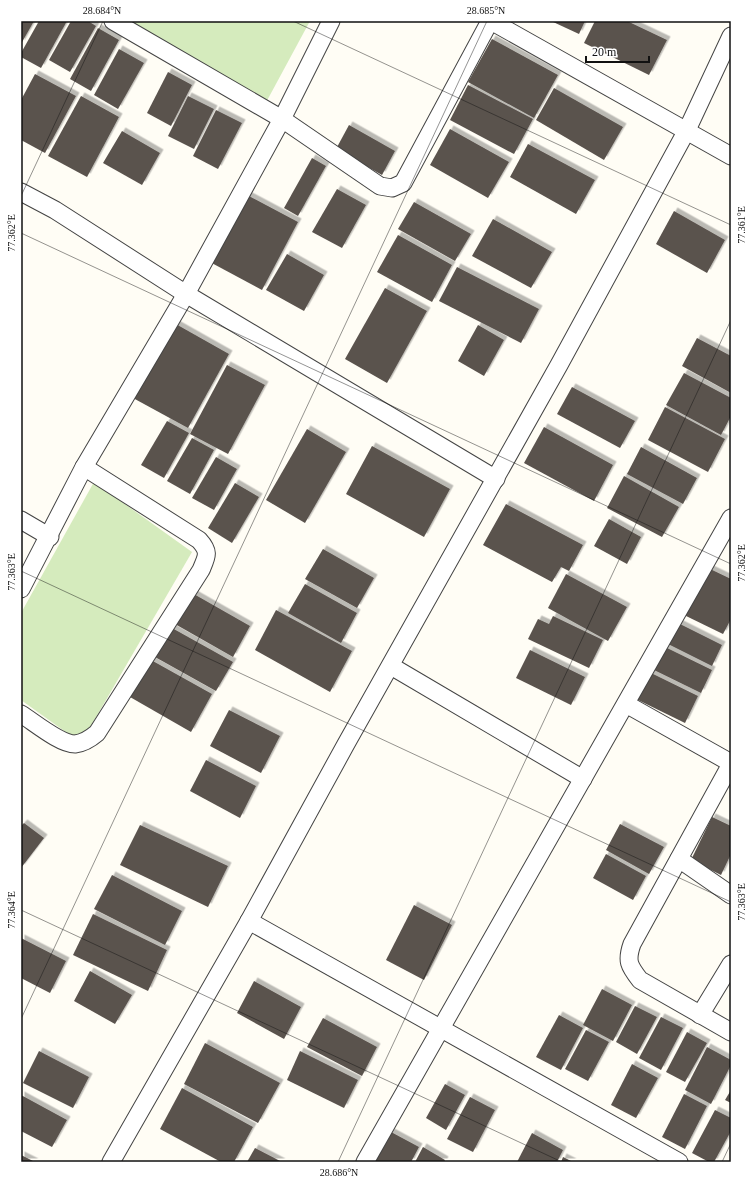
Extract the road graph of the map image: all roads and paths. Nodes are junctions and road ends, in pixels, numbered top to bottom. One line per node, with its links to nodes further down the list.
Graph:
1 (113, 21): 5 (street)
2 (331, 21): 5 (street)
3 (491, 21): 5 (street); 6 (street)
4 (731, 36): 6 (street)
5 (282, 119): 9 (street)
6 (687, 130): 7 (street); 11 (street)
7 (731, 156)
8 (21, 192): 9 (street)
9 (186, 294): 10 (street); 11 (street)
10 (84, 467): 14 (street); 18 (street)
11 (496, 479): 16 (street)
12 (731, 518): 17 (street)
13 (21, 520): 14 (street)
14 (50, 537): 15 (street)
15 (21, 589)
16 (391, 666): 20 (street); 23 (street)
17 (626, 704): 19 (street); 20 (street)
18 (21, 714)
19 (731, 764): 21 (street)
20 (583, 779): 26 (street)
21 (678, 859): 22 (street); 25 (street)
22 (731, 895)
23 (249, 921): 26 (street); 28 (street)
24 (731, 964): 25 (street)
25 (700, 1015): 27 (street)
26 (441, 1029): 29 (street); 30 (street)
27 (731, 1032)
28 (111, 1162)
29 (365, 1162)
30 (679, 1162)

